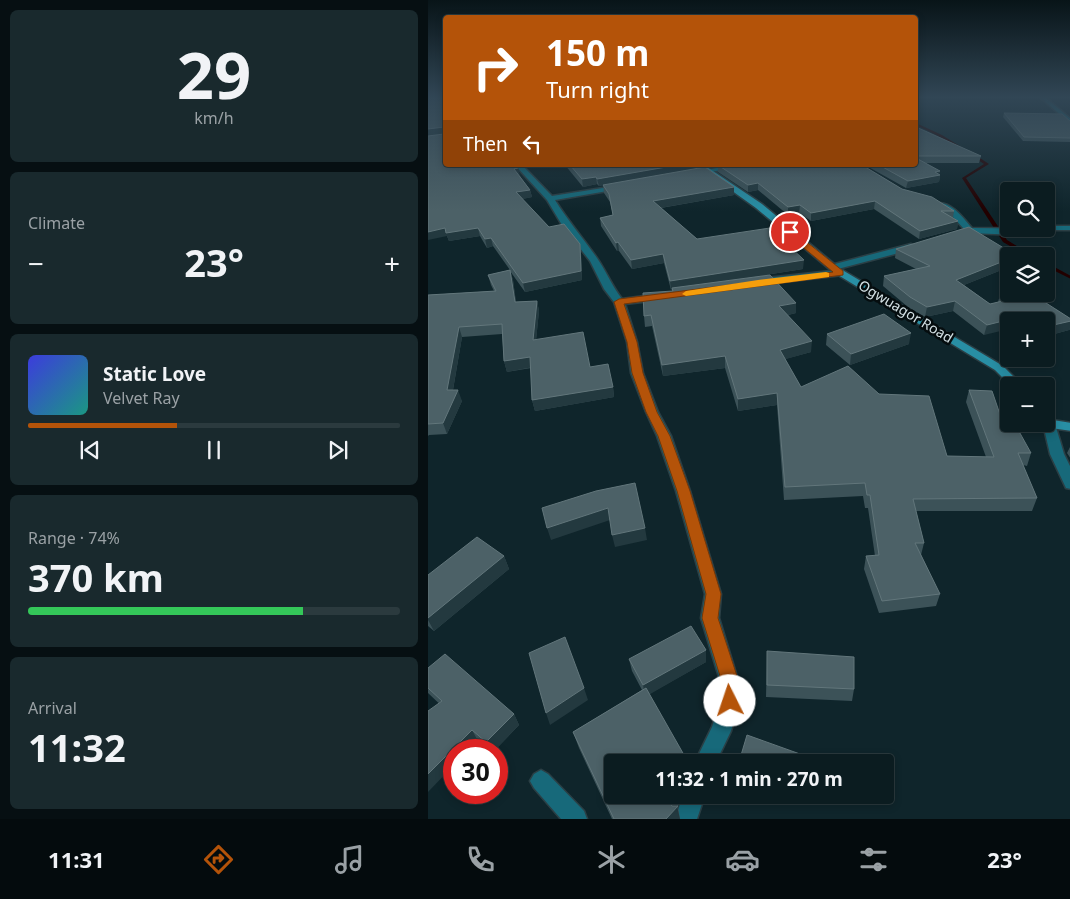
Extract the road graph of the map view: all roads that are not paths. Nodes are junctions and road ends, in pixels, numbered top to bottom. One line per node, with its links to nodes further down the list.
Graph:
1 (520, 167): 7 (street)
2 (702, 167): 4 (street, Ogwuagor Road)
3 (732, 167): 4 (street)
4 (709, 171): 5 (street); 15 (street, Ogwuagor Road)
5 (690, 174)
6 (625, 186): 7 (street)
7 (550, 199): 18 (street)
8 (936, 202): 11 (street)
9 (1055, 228): 10 (street)
10 (1070, 228)
11 (970, 230): 12 (street); 13 (street)
12 (1000, 231)
13 (954, 235)
14 (921, 244): 15 (street)
15 (837, 270): 16 (street); 19 (street, Ogwuagor Road)
16 (748, 284)
17 (673, 295): 18 (street)
18 (619, 302): 24 (street)
19 (1008, 377)
20 (1055, 424): 21 (street)
21 (1070, 427)
22 (1051, 432): 23 (street)
23 (1070, 484)
24 (709, 754)
25 (541, 781): 27 (street)
26 (691, 804): 28 (street)
27 (576, 819)
28 (686, 819)

